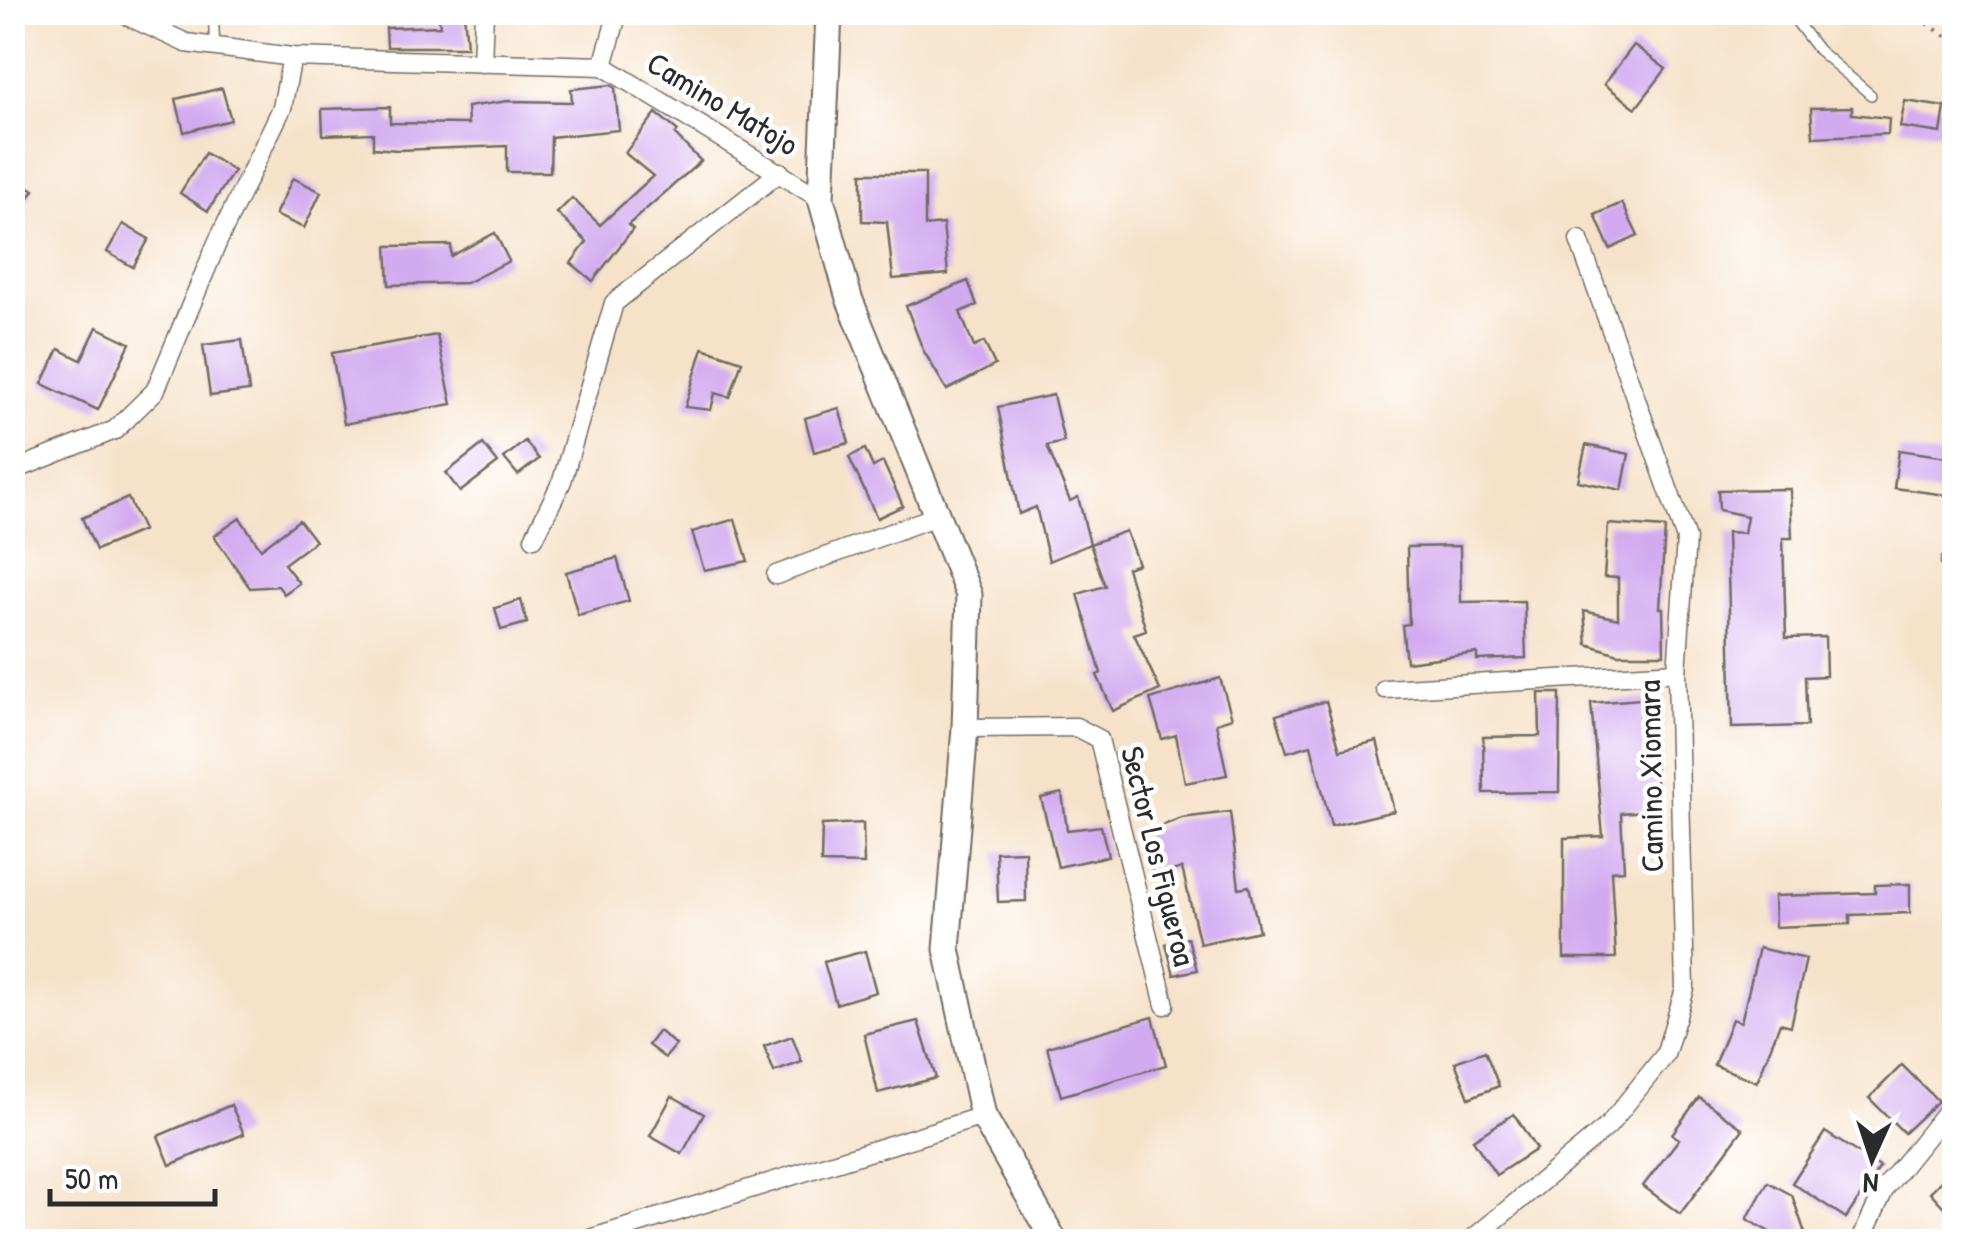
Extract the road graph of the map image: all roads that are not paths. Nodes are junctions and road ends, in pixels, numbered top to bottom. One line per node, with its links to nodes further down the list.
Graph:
1 (120, 12): 7 (street, Camino Matojo)
2 (213, 12): 7 (lane)
3 (484, 12): 9 (street)
4 (618, 12): 10 (street)
5 (829, 12): 13 (street)
6 (1788, 12): 11 (lane)
7 (215, 47): 8 (street, Camino Matojo)
8 (292, 56): 9 (street, Camino Matojo); 15 (street)
9 (482, 63): 10 (street, Camino Matojo)
10 (602, 66): 12 (street, Camino Matojo)
11 (1871, 95)
12 (780, 172): 13 (street, Camino Matojo); 17 (street)
13 (821, 199): 16 (street)
14 (1579, 240): 19 (street, Camino Xiomara)
15 (12, 471)
16 (939, 515): 18 (street); 21 (street)
17 (534, 538)
18 (776, 575)
19 (1677, 672): 20 (street); 27 (street, Camino Xiomara)
20 (1385, 689)
21 (965, 728): 22 (street, Sector Los Figueroa); 24 (street)
22 (1165, 1005)
23 (1954, 1102): 28 (street)
24 (983, 1116): 25 (street); 26 (street)
25 (580, 1242)
26 (1055, 1242)
27 (1469, 1242)
28 (1860, 1242)

